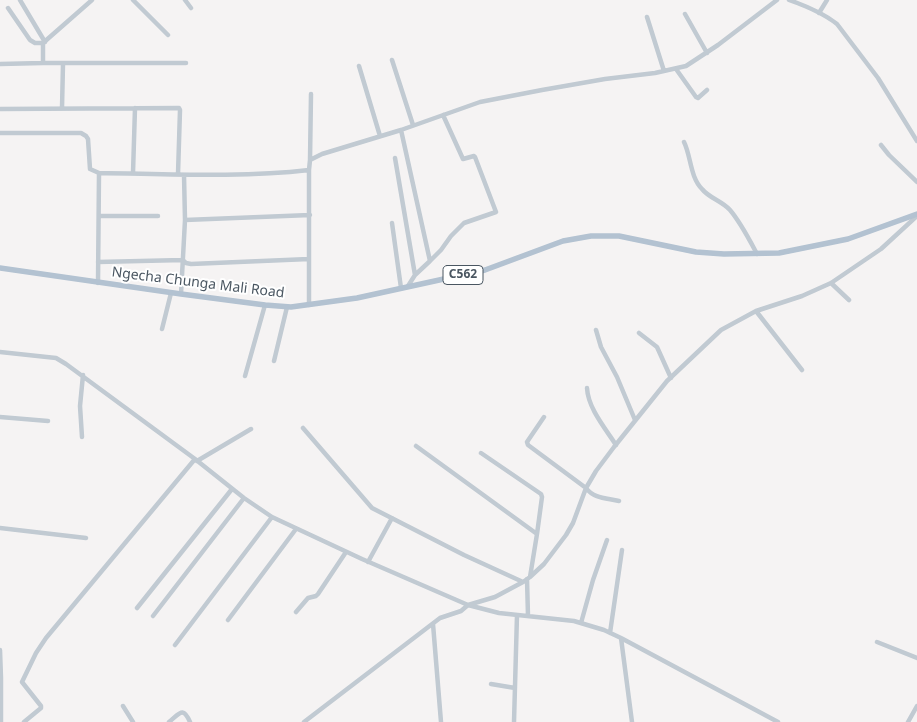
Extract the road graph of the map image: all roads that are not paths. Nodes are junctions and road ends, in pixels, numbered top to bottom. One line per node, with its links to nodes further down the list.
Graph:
1 (20, 0): 14 (street)
2 (92, 0): 14 (street)
3 (133, 0): 13 (street)
4 (185, 0): 9 (street)
5 (777, 0): 15 (street)
6 (789, 0): 10 (street)
7 (827, 0): 10 (street)
8 (8, 8): 14 (street)
9 (191, 8)
10 (819, 13): 34 (street)
11 (685, 14): 15 (street)
12 (647, 17): 23 (street)
13 (168, 34)
14 (44, 43): 17 (street)
15 (707, 53): 22 (street)
16 (392, 60): 30 (street)
17 (43, 63): 19 (street); 20 (street)
18 (186, 63): 20 (street)
19 (0, 64)
20 (63, 64): 26 (street)
21 (359, 66): 33 (street)
22 (676, 69): 23 (street); 24 (street)
23 (664, 71): 29 (street)
24 (707, 90)
25 (312, 94): 38 (street)
26 (62, 108): 27 (street); 28 (street)
27 (135, 108): 41 (street); 42 (street)
28 (0, 109)
29 (443, 115): 30 (street); 54 (street)
30 (413, 125): 31 (street)
31 (401, 130): 33 (street); 54 (street)
32 (0, 133): 40 (street)
33 (380, 136): 38 (street)
34 (917, 141)
35 (684, 142): 51 (street)
36 (881, 144): 44 (street)
37 (395, 158): 57 (street)
38 (310, 160): 39 (street)
39 (309, 170): 43 (street); 45 (street)
40 (99, 173): 41 (street); 47 (street)
41 (133, 173): 42 (street)
42 (178, 174): 43 (street)
43 (184, 175): 49 (street)
44 (917, 182)
45 (310, 215): 49 (street); 52 (street)
46 (917, 215): 51 (main road, Ngecha Chunga Mali Road / C562); 59 (street)
47 (99, 216): 48 (street); 55 (street)
48 (158, 216)
49 (185, 220): 53 (street)
50 (392, 223): 61 (street)
51 (757, 254): 60 (main road, Ngecha Chunga Mali Road / C562)
52 (309, 259): 53 (street); 66 (street)
53 (183, 260): 55 (street); 63 (street)
54 (430, 261): 57 (street)
55 (98, 262): 58 (street)
56 (0, 268): 58 (main road, Ngecha Chunga Mali Road / C562)
57 (415, 274): 60 (street)
58 (98, 283): 62 (main road, Ngecha Chunga Mali Road / C562)
59 (831, 283): 64 (street); 68 (street)
60 (408, 286): 61 (main road, Ngecha Chunga Mali Road / C562)
61 (401, 288): 66 (main road, Ngecha Chunga Mali Road / C562)
62 (171, 293): 63 (main road, Ngecha Chunga Mali Road / C562); 69 (street)
63 (181, 294): 65 (main road, Ngecha Chunga Mali Road / C562)
64 (849, 300)
65 (265, 305): 67 (main road, Ngecha Chunga Mali Road / C562); 76 (street)
66 (309, 305): 67 (main road, Ngecha Chunga Mali Road / C562)
67 (287, 307): 73 (street)
68 (756, 311): 74 (street); 77 (street)
69 (162, 329)
70 (596, 330): 81 (street)
71 (639, 333): 77 (street)
72 (0, 352): 75 (street)
73 (274, 361)
74 (802, 370)
75 (83, 375): 85 (street); 89 (street)
76 (245, 376)
77 (670, 378): 81 (street)
78 (587, 388): 86 (street)
79 (0, 417): 82 (street)
80 (544, 417): 90 (street)
81 (635, 420): 86 (street)
82 (48, 421)
83 (302, 428): 95 (street)
84 (251, 429): 89 (street)
85 (82, 437)
86 (616, 445): 90 (street)
87 (416, 446): 98 (street)
88 (481, 453): 98 (street)
89 (196, 460): 91 (street); 126 (street)
90 (586, 488): 93 (street); 104 (street)
91 (232, 489): 92 (street); 106 (street)
92 (244, 498): 94 (street); 109 (street)
93 (619, 501)
94 (272, 517): 97 (street); 117 (street)
95 (392, 518): 103 (street); 104 (street)
96 (0, 528): 99 (street)
97 (296, 528): 102 (street); 111 (street)
98 (537, 534): 104 (street)
99 (86, 538)
100 (607, 540): 113 (street)
101 (622, 550): 114 (street)
102 (346, 552): 103 (street); 107 (street)
103 (368, 562): 105 (street)
104 (527, 579): 105 (street); 110 (street)
105 (468, 605): 108 (street); 112 (street)
106 (137, 608)
107 (296, 612)
108 (516, 615): 110 (street); 122 (street)
109 (153, 616)
110 (528, 616): 113 (street)
111 (228, 620)
112 (433, 624): 130 (street); 131 (street)
113 (581, 624): 114 (street)
114 (610, 633): 115 (street)
115 (621, 638): 133 (street); 134 (street)
116 (877, 642): 119 (street)
117 (175, 645)
118 (0, 650): 120 (street)
119 (917, 658)
120 (1, 678): 125 (street)
121 (491, 684): 122 (street)
122 (515, 688): 132 (street)
123 (123, 706): 127 (street)
124 (917, 706): 135 (street)
125 (1, 722)
126 (24, 722)
127 (133, 722)
128 (169, 722): 129 (street)
129 (190, 722)
130 (304, 722)
131 (441, 722)
132 (514, 722)
133 (632, 722)
134 (778, 722)
135 (908, 722)

